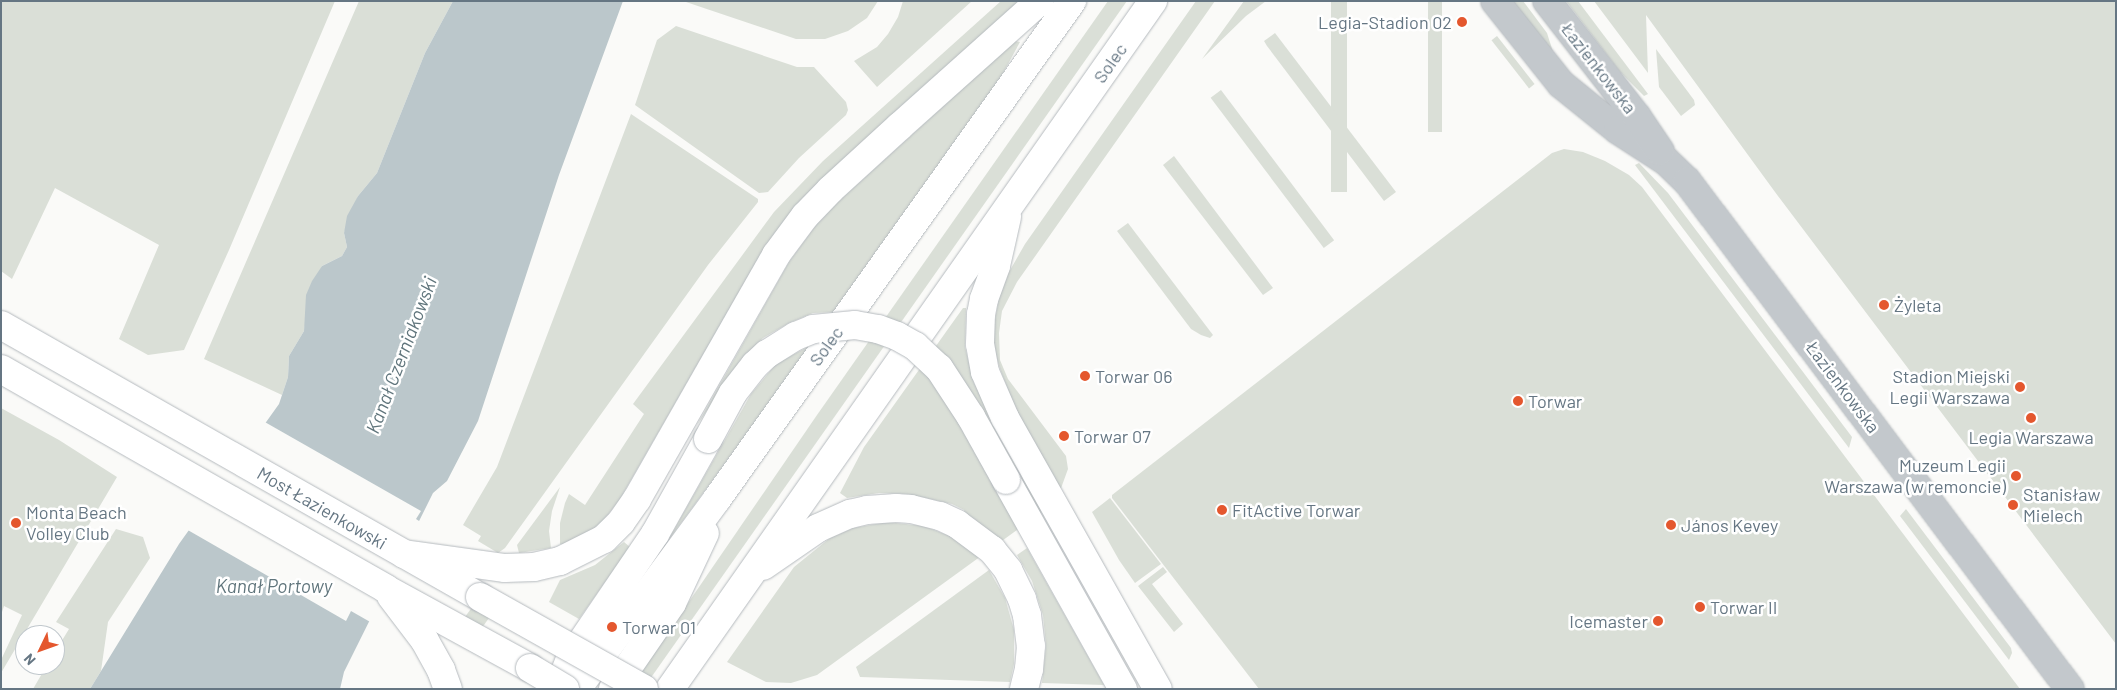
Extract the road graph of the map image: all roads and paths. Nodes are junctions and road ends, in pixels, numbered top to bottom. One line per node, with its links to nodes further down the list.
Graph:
1 (1040, 1): 11 (main road)
2 (1072, 1): 10 (main road, Solec)
3 (1153, 1): 7 (main road, Solec)
4 (1495, 1): 6 (street, Łazienkowska)
5 (1547, 1): 6 (street, Łazienkowska)
6 (1666, 161): 24 (street, Łazienkowska)
7 (1010, 204): 12 (main road, Solec); 23 (main road)
8 (1, 325): 11 (main road, Most Łazienkowski)
9 (1, 369): 13 (main road)
10 (717, 499): 17 (main road, Solec); 18 (main road)
11 (404, 554): 19 (main road, Most Łazienkowski, bridge)
12 (748, 576): 20 (main road, Solec); 21 (main road)
13 (386, 589): 14 (main road); 16 (main road, bridge)
14 (448, 689)
15 (558, 689): 22 (main road, bridge)
16 (565, 689)
17 (577, 689)
18 (613, 689)
19 (644, 689)
20 (670, 689)
21 (1024, 689)
22 (1123, 689)
23 (1158, 689)
24 (2070, 689)

